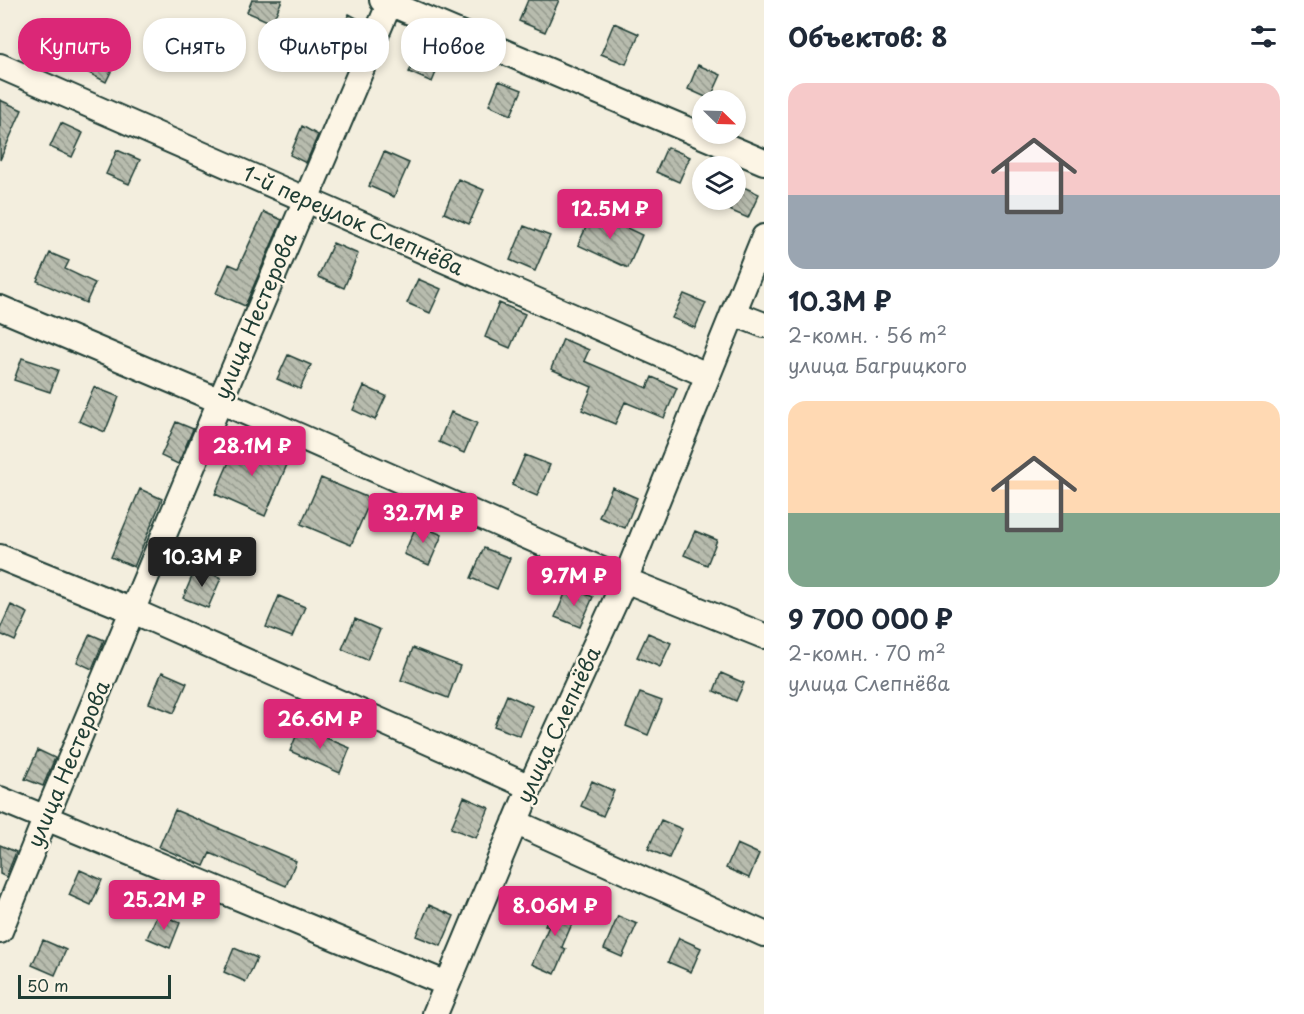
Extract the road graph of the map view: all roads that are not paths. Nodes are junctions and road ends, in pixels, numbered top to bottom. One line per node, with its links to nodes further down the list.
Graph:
1 (388, 1): 3 (street); 4 (street, улица Нестерова)
2 (0, 66): 4 (street, 1-й переулок Слепнёва)
3 (764, 162)
4 (306, 200): 9 (street, 1-й переулок Слепнёва); 10 (street, улица Нестерова)
5 (764, 237): 7 (street, улица Слепнёва)
6 (0, 308): 10 (street)
7 (733, 313): 8 (street); 9 (street, улица Слепнёва)
8 (764, 325)
9 (707, 375): 12 (street, улица Слепнёва)
10 (220, 401): 12 (street); 13 (street, улица Нестерова)
11 (0, 557): 13 (street)
12 (625, 580): 14 (street); 15 (street, улица Слепнёва)
13 (133, 611): 15 (street); 17 (street, улица Нестерова)
14 (764, 636)
15 (530, 787): 18 (street, улица Слепнёва)
16 (0, 799): 17 (street)
17 (46, 817): 19 (street, улица Нестерова); 21 (street)
18 (515, 822): 20 (street); 21 (street, улица Слепнёва)
19 (0, 931)
20 (764, 934)
21 (447, 984): 22 (street, улица Слепнёва)
22 (435, 1014)

